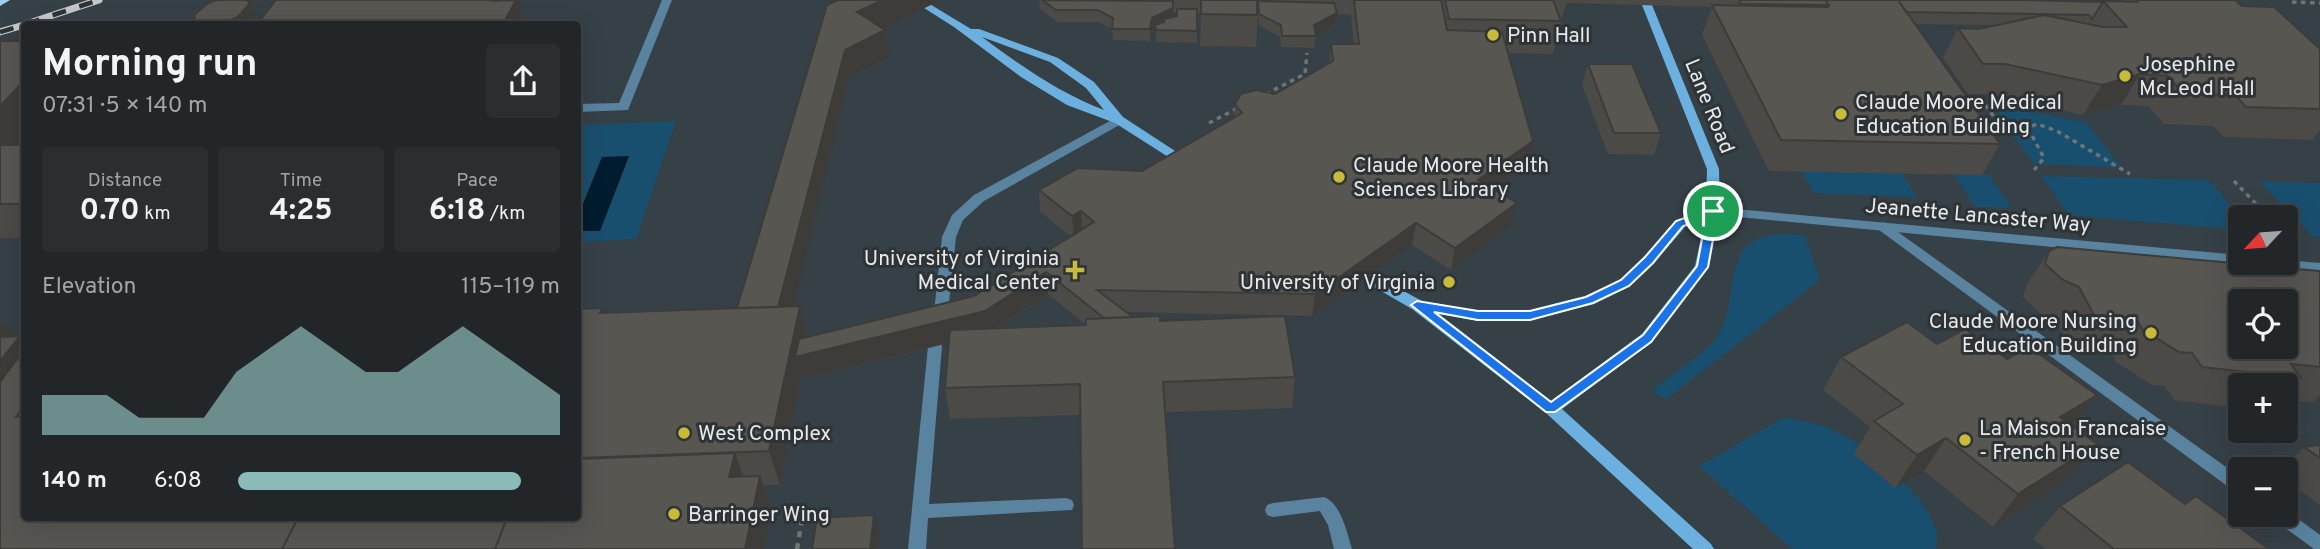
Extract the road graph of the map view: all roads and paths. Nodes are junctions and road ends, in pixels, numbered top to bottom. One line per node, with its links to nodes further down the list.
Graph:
1 (667, 0): 11 (street)
2 (2292, 2): 3 (path)
3 (2320, 3)
4 (1647, 5): 20 (main road, Lane Road)
5 (928, 6): 6 (main road)
6 (958, 24): 12 (main road); 12 (main road)
7 (1307, 53): 8 (path)
8 (1257, 98)
9 (1980, 98): 14 (path)
10 (1245, 104): 13 (path)
11 (581, 108)
12 (1119, 120): 15 (main road); 27 (street)
13 (1209, 122)
14 (2007, 134)
15 (1190, 165)
16 (2034, 170): 17 (path)
17 (2130, 174)
18 (2234, 180): 19 (path)
19 (2257, 205)
20 (1713, 211): 21 (street, Jeanette Lancaster Way); 26 (main road); 29 (main road, Lane Road)
21 (1884, 227): 22 (street, Jeanette Lancaster Way); 30 (street)
22 (2228, 259)
23 (2298, 266): 24 (street)
24 (2320, 268)
25 (1367, 277): 26 (main road)
26 (1417, 305): 29 (main road)
27 (939, 328)
28 (935, 346): 33 (street)
29 (1551, 409): 40 (main road)
30 (2228, 477)
31 (1066, 505): 33 (street)
32 (1273, 510): 39 (street)
33 (921, 511): 38 (street)
34 (802, 519): 37 (path)
35 (2297, 527): 36 (street)
36 (2320, 544)
37 (796, 549)
38 (917, 549)
39 (1343, 549)
40 (1705, 549)

